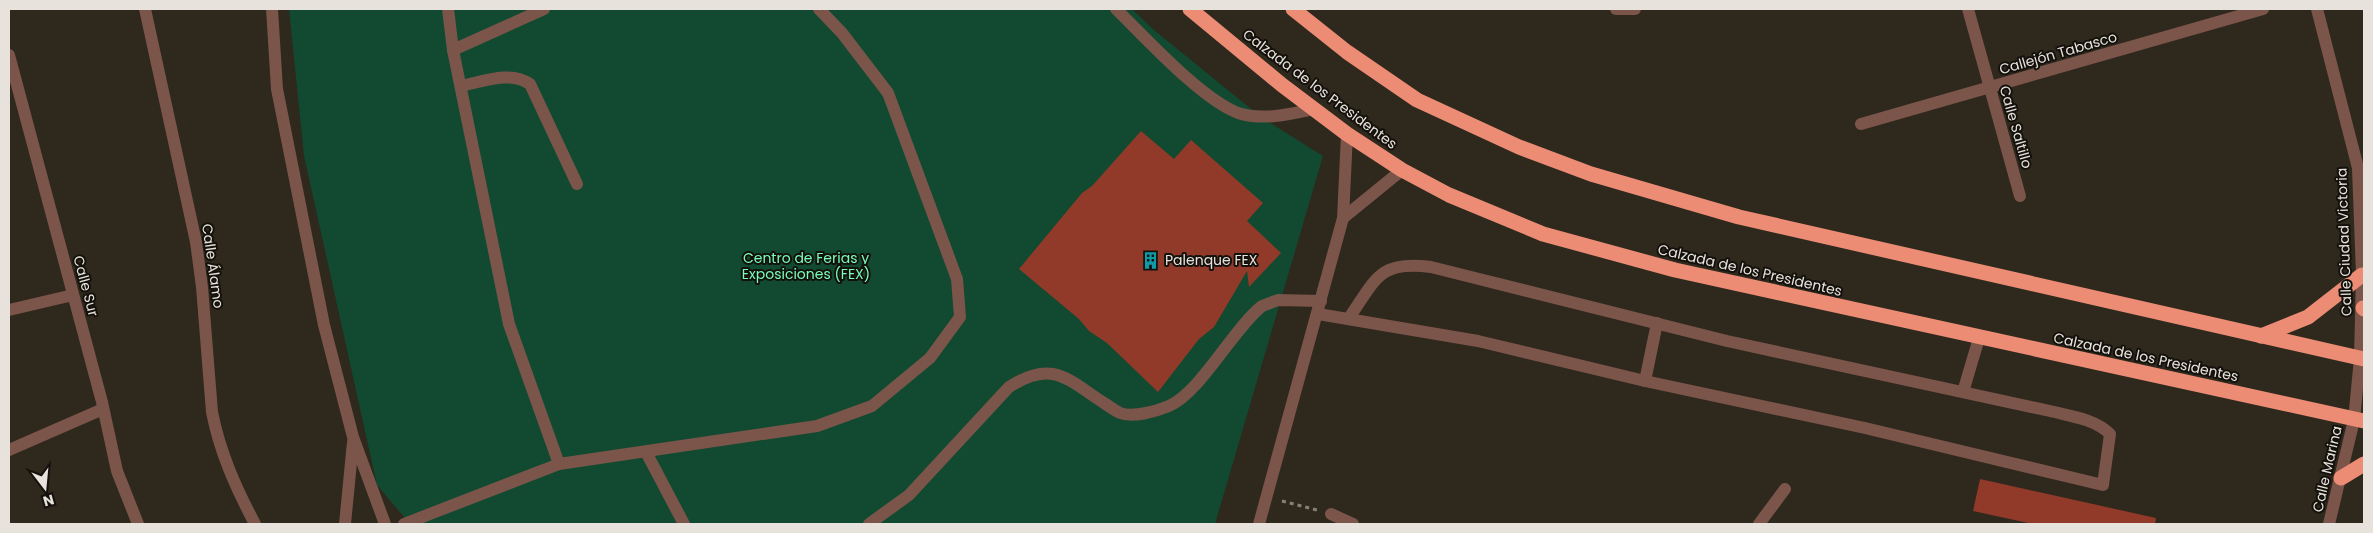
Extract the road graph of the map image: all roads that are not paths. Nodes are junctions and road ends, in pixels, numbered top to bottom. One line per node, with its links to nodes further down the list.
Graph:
1 (145, 9): 50 (street, Calle Álamo)
2 (272, 9): 41 (street)
3 (448, 9): 14 (street)
4 (544, 9): 14 (street)
5 (819, 9): 43 (street)
6 (1116, 9): 18 (street)
7 (1190, 9): 18 (highway, Calzada de los Presidentes)
8 (1293, 9): 34 (highway)
9 (1616, 9): 10 (street)
10 (1635, 9)
11 (1968, 9): 17 (street, Calle Saltillo)
12 (2263, 9): 17 (street, Callejón Tabasco)
13 (2317, 9): 21 (street, Calle Ciudad Victoria)
14 (453, 50): 16 (street)
15 (9, 55): 28 (street, Calle Sur)
16 (460, 86): 23 (street); 44 (street)
17 (1990, 88): 19 (street, Callejón Tabasco); 24 (street, Calle Saltillo)
18 (1314, 109): 20 (highway, Calzada de los Presidentes)
19 (1861, 124)
20 (1347, 134): 22 (highway, Calzada de los Presidentes); 25 (street)
21 (2361, 167): 26 (street, Calle Ciudad Victoria)
22 (1402, 170): 25 (street); 35 (highway, Calzada de los Presidentes)
23 (577, 184)
24 (2020, 196)
25 (1343, 218): 29 (street)
26 (2363, 249): 27 (street, Calle Ciudad Victoria)
27 (2362, 275): 30 (street, Calle Ciudad Victoria); 34 (highway)
28 (73, 295): 31 (street); 39 (street, Calle Sur)
29 (1320, 308): 32 (street); 55 (street); 56 (street)
30 (2364, 308): 36 (street, Calle Ciudad Victoria)
31 (9, 310)
32 (1349, 318): 33 (street); 37 (street)
33 (1657, 324): 37 (street); 38 (street)
34 (2261, 336): 36 (highway)
35 (1979, 338): 38 (street); 40 (highway, Calzada de los Presidentes)
36 (2362, 359): 40 (street, Calle Ciudad Victoria)
37 (1645, 381): 38 (street)
38 (1963, 392)
39 (103, 408): 42 (street); 49 (street, Calle Sur)
40 (2359, 421): 46 (street, Calle Marina)
41 (353, 437): 51 (street); 52 (street)
42 (9, 450)
43 (646, 452): 44 (street); 54 (street)
44 (559, 464): 53 (street)
45 (2364, 464): 46 (highway)
46 (2341, 478): 59 (street, Calle Marina)
47 (1785, 489): 58 (street)
48 (1331, 514): 57 (street)
49 (138, 524)
50 (255, 524)
51 (345, 524)
52 (385, 524)
53 (404, 524)
54 (684, 524)
55 (869, 524)
56 (1259, 524)
57 (1353, 524)
58 (1759, 524)
59 (2329, 524)

